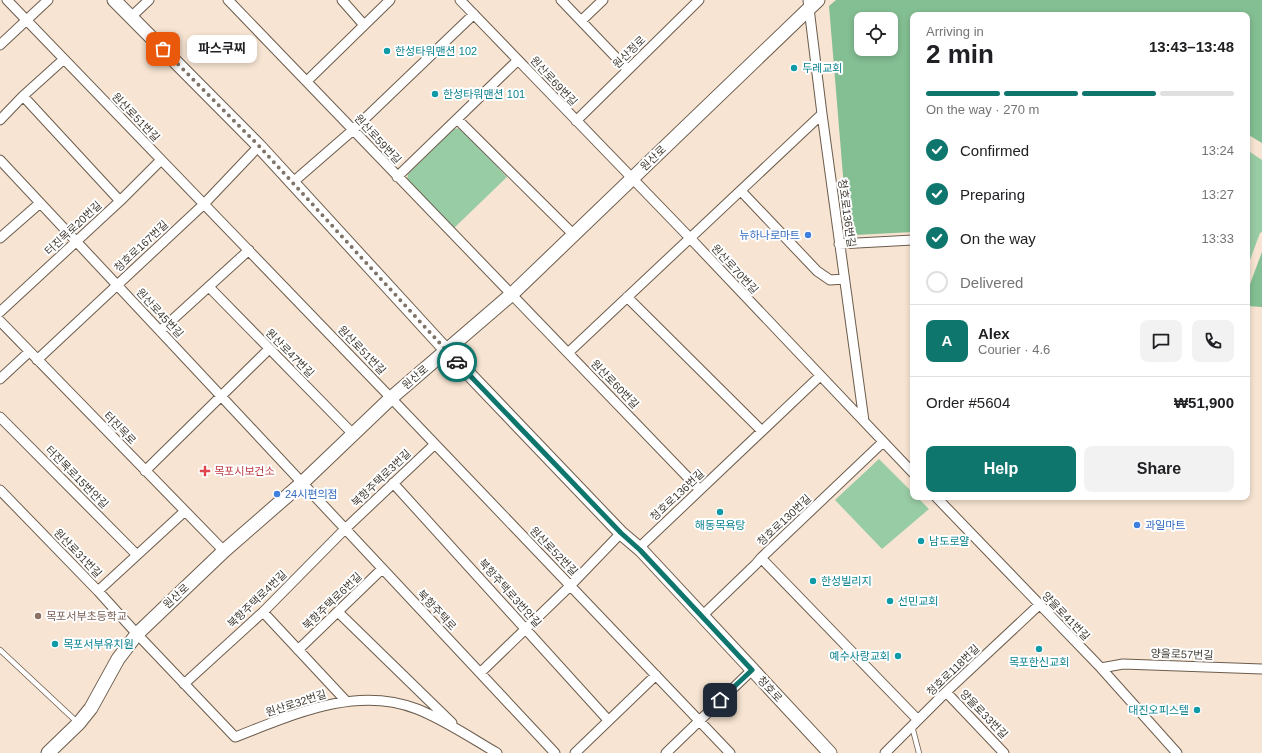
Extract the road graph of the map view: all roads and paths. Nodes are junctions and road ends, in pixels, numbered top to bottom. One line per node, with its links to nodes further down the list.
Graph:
1 (7, 0): 15 (street, 원산로51번길)
2 (48, 0): 15 (street)
3 (114, 0): 14 (street, 청호로)
4 (149, 0): 14 (street)
5 (228, 0): 22 (street, 원산로59번길)
6 (342, 0): 17 (street)
7 (390, 0): 17 (street)
8 (460, 0): 13 (street, 원산로69번길)
9 (561, 0): 16 (street)
10 (604, 0): 16 (street)
11 (700, 0): 21 (street, 원산정로)
12 (812, 3): 24 (street, 청호로136번길); 33 (street, 원산로)
13 (474, 14): 20 (street, 원산로69번길); 28 (street)
14 (132, 17): 29 (street, 청호로)
15 (27, 21): 18 (street); 19 (street, 원산로51번길)
16 (581, 21): 21 (street)
17 (364, 26): 22 (street)
18 (0, 45)
19 (64, 59): 23 (street); 31 (street, 원산로51번길)
20 (518, 60): 25 (street); 27 (street, 원산로69번길)
21 (628, 70): 27 (street, 원산정로)
22 (308, 81): 28 (street, 원산로59번길)
23 (23, 96): 26 (street); 36 (street)
24 (822, 114): 35 (street); 44 (street, 청호로136번길)
25 (457, 119): 32 (street); 39 (street)
26 (0, 120)
27 (576, 121): 33 (street, 원산로69번길)
28 (353, 130): 32 (street, 원산로59번길); 34 (street)
29 (259, 146): 34 (street, 청호로); 38 (street, 청호로167번길)
30 (0, 160): 37 (street, 원산로45번길)
31 (161, 160): 36 (street, 터진목로20번길); 38 (street, 원산로51번길)
32 (397, 177): 49 (street, 원산로59번길)
33 (632, 178): 39 (street, 원산로); 41 (street, 원산로70번길)
34 (292, 183): 55 (street, 청호로)
35 (741, 190): 41 (street); 46 (street)
36 (120, 201): 43 (street, 터진목로20번길)
37 (40, 203): 40 (street); 43 (street, 원산로45번길)
38 (204, 204): 45 (street, 원산로51번길); 47 (street, 청호로167번길)
39 (573, 234): 49 (street, 원산로)
40 (0, 238)
41 (690, 238): 50 (street); 59 (street, 원산로70번길)
42 (910, 240): 44 (street)
43 (76, 241): 47 (street, 원산로45번길); 51 (street, 터진목로20번길)
44 (839, 244): 46 (street, 청호로136번길)
45 (249, 250): 48 (street); 62 (street, 원산로51번길)
46 (844, 279): 64 (street, 청호로136번길)
47 (117, 285): 53 (street, 원산로45번길); 58 (street, 청호로167번길)
48 (208, 288): 53 (street); 54 (street, 원산로47번길)
49 (512, 294): 55 (street, 원산로); 57 (street, 원산로60번길)
50 (628, 297): 57 (street); 65 (street)
51 (0, 312)
52 (0, 321): 56 (street, 터진목로)
53 (160, 331): 61 (street, 원산로45번길)
54 (270, 349): 61 (street); 66 (street, 원산로47번길)
55 (446, 350): 62 (street, 원산로); 78 (street, 청호로)
56 (29, 352): 58 (street, 터진목로); 60 (street)
57 (569, 352): 74 (street, 원산로60번길)
58 (37, 360): 70 (street, 터진목로)
59 (820, 376): 64 (street); 65 (street, 청호로136번길)
60 (0, 379)
61 (221, 396): 70 (street); 71 (street, 원산로45번길)
62 (391, 398): 66 (street, 원산로); 68 (street, 원산로52번길)
63 (0, 417): 81 (street, 터진목로15번안길)
64 (864, 421): 67 (street)
65 (762, 431): 74 (street, 청호로136번길)
66 (354, 434): 71 (street, 원산로)
67 (883, 442): 69 (street); 82 (street, 청호로130번길)
68 (435, 444): 72 (street, 북항주택로3번길); 84 (street, 원산로52번길)
69 (910, 470)
70 (145, 471): 76 (street, 터진목로)
71 (302, 483): 77 (street, 북항주택로); 80 (street, 원산로)
72 (393, 483): 77 (street, 북항주택로3번길); 90 (street, 북항주택로3번안길)
73 (0, 490): 85 (street, 원산로31번길)
74 (700, 490): 79 (street, 청호로136번길)
75 (939, 500): 86 (street, 양을로41번길)
76 (185, 511): 80 (street, 터진목로); 81 (street)
77 (345, 529): 83 (street, 북항주택로); 87 (street, 북항주택로4번길)
78 (621, 533): 79 (street, 청호로); 84 (street)
79 (640, 550): 89 (street, 청호로)
80 (224, 551): 91 (street, 원산로)
81 (137, 555): 85 (street)
82 (762, 558): 89 (street, 청호로130번길); 105 (street)
83 (382, 569): 88 (street, 북항주택로6번길); 97 (street, 북항주택로)
84 (570, 586): 90 (street); 98 (street, 원산로52번길)
85 (98, 591): 91 (street, 원산로31번길)
86 (1039, 605): 94 (street, 양을로41번길); 100 (street, 청호로118번길)
87 (263, 612): 93 (street); 99 (street, 북항주택로4번길)
88 (338, 612): 93 (street, 북항주택로6번길); 106 (street)
89 (702, 616): 96 (street, 청호로)
90 (526, 628): 97 (street); 102 (street, 북항주택로3번안길)
91 (137, 634): 99 (street, 원산로32번길); 104 (street, 원산로)
92 (0, 650): 104 (lane)
93 (298, 650): 101 (street)
94 (1101, 668): 95 (street, 양을로57번길); 117 (street, 양을로41번길)
95 (1262, 669)
96 (752, 670): 103 (street); 113 (street, 청호로)
97 (480, 673): 109 (street, 북항주택로)
98 (656, 675): 102 (street); 103 (street, 원산로52번길)
99 (184, 684): 101 (street, 원산로32번길)
100 (946, 692): 105 (street, 청호로118번길); 116 (street, 양을로33번길)
101 (346, 701): 106 (street, 원산로32번길)
102 (608, 720): 110 (street)
103 (699, 721): 111 (street); 112 (street, 원산로52번길)
104 (79, 723): 107 (street, 원산로)
105 (915, 723): 114 (street, 청호로118번길); 115 (lane)
106 (459, 730): 108 (street, 원산로32번길)
107 (48, 753)
108 (497, 753)
109 (555, 753)
110 (575, 753)
111 (666, 753)
112 (730, 753)
113 (830, 753)
114 (885, 753)
115 (919, 753)
116 (1004, 753)
117 (1177, 753)

